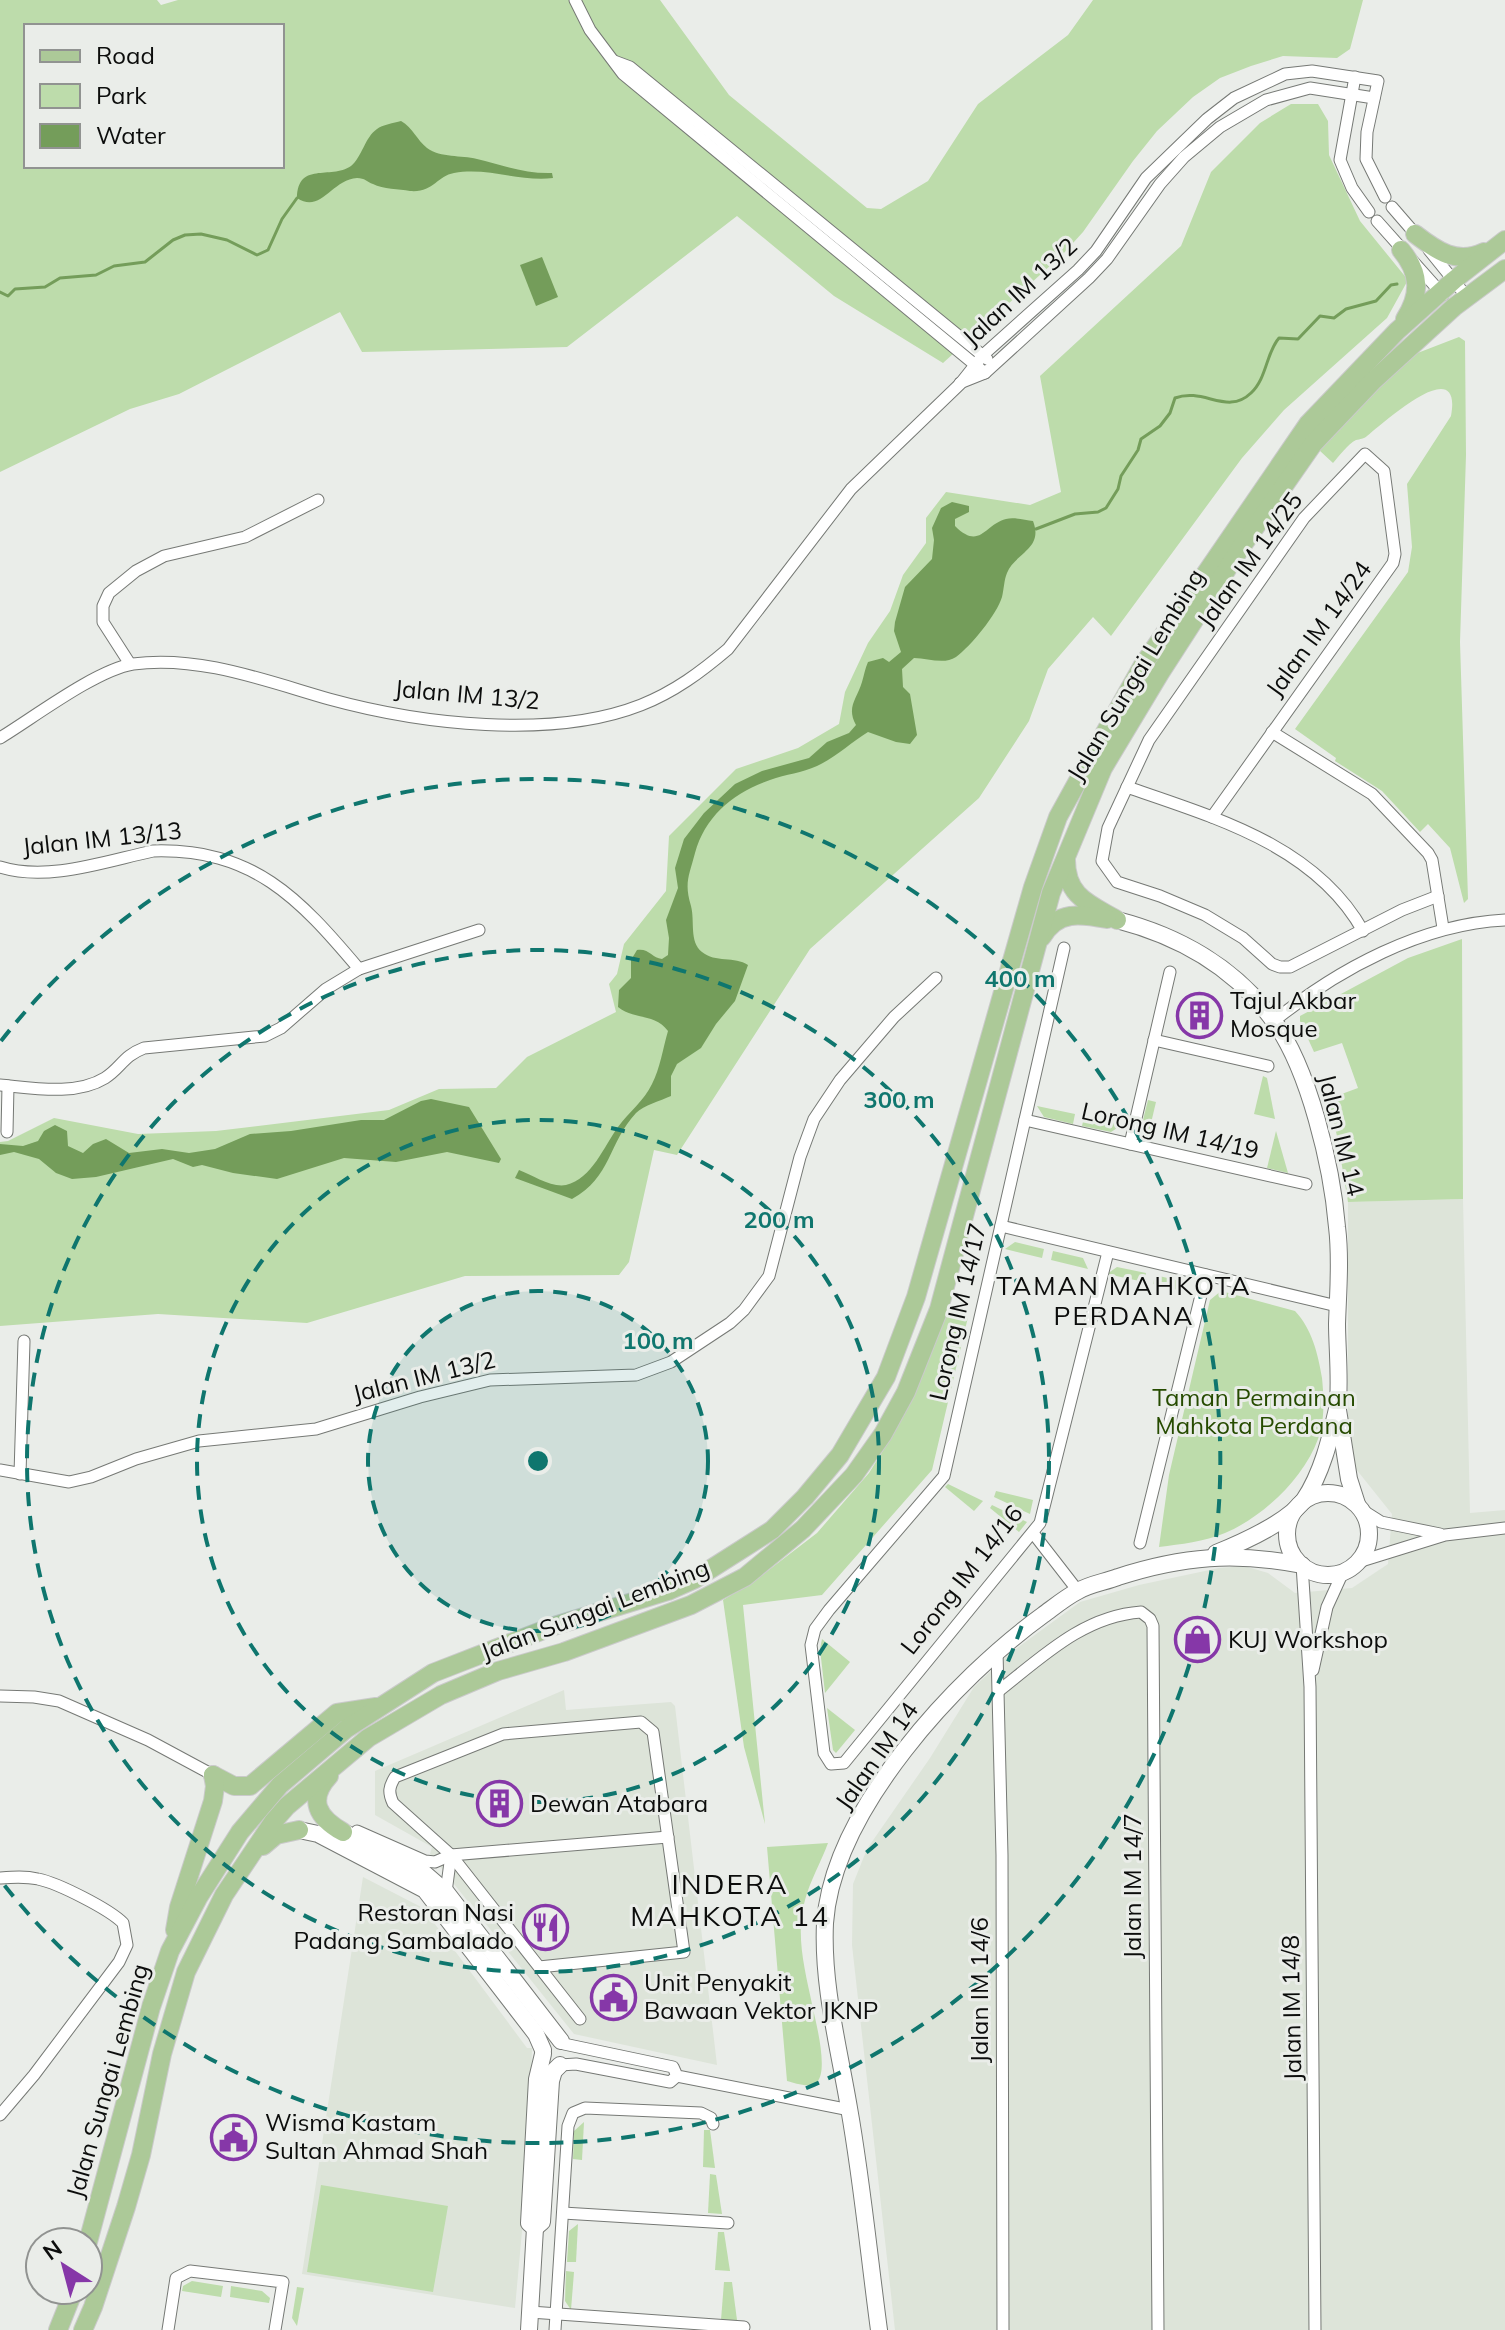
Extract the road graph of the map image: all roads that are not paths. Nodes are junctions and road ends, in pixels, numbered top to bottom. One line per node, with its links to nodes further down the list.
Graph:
1 (575, 0): 12 (street)
2 (1355, 77): 3 (street); 4 (street, Jalan IM 13/2); 12 (street, Jalan IM 13/2)
3 (1351, 95): 4 (street, Jalan IM 13/2); 7 (street); 13 (street, Jalan IM 13/2)
4 (1374, 98): 5 (street)
5 (1415, 234): 6 (main road); 9 (street)
6 (1505, 240): 9 (main road, Jalan Sungai Lembing)
7 (1401, 250): 9 (street); 11 (main road)
8 (1505, 269): 10 (main road, Jalan Sungai Lembing)
9 (1447, 286): 10 (street); 10 (street); 11 (main road, Jalan Sungai Lembing)
10 (1461, 302): 22 (main road, Jalan Sungai Lembing)
11 (1397, 331): 66 (main road, Jalan Sungai Lembing)
12 (978, 360): 13 (street); 14 (street, Jalan IM 13/2)
13 (989, 368): 14 (street, Jalan IM 13/2)
14 (960, 384): 17 (street, Jalan IM 13/2)
15 (1365, 454): 18 (street, Jalan IM 14/24); 20 (street, Jalan IM 14/25)
16 (318, 500): 17 (street)
17 (130, 664): 19 (street, Jalan IM 13/2)
18 (1272, 732): 21 (street, Jalan IM 14/24); 24 (street)
19 (2, 733)
20 (1127, 787): 21 (street); 29 (street, Jalan IM 14/25)
21 (1212, 817): 29 (street)
22 (1068, 848): 25 (main road); 30 (main road, Jalan Sungai Lembing)
23 (0, 867): 32 (street, Jalan IM 13/13)
24 (1438, 896): 27 (street); 29 (street)
25 (1117, 920): 30 (main road); 35 (street, Jalan IM 14)
26 (1505, 920): 27 (street)
27 (1443, 928): 35 (street)
28 (479, 930): 32 (street)
29 (1363, 931)
30 (1037, 945): 67 (main road, Jalan Sungai Lembing)
31 (1064, 948): 39 (street, Lorong IM 14/17)
32 (359, 969): 38 (street)
33 (1170, 972): 36 (street)
34 (936, 978): 50 (street, Jalan IM 13/2)
35 (1274, 1021): 46 (street, Jalan IM 14)
36 (1154, 1040): 37 (street); 41 (street)
37 (1268, 1066)
38 (4, 1086): 40 (street)
39 (1025, 1120): 41 (street, Lorong IM 14/19); 43 (street, Lorong IM 14/17)
40 (7, 1132)
41 (1130, 1144): 42 (street, Lorong IM 14/19)
42 (1306, 1184)
43 (1001, 1226): 44 (street); 68 (street, Lorong IM 14/17)
44 (1108, 1252): 45 (street); 54 (street, Lorong IM 14/16)
45 (1206, 1275): 46 (street); 56 (street)
46 (1337, 1306): 48 (street, Jalan IM 14)
47 (24, 1341): 50 (street)
48 (1337, 1410): 51 (street); 52 (street)
49 (0, 1470): 50 (street, Jalan IM 13/2)
50 (20, 1474)
51 (1302, 1502): 52 (street); 57 (street); 59 (street)
52 (1360, 1507): 55 (street); 58 (street)
53 (1505, 1528): 55 (street)
54 (1033, 1533): 61 (street); 68 (street, Lorong IM 14/16)
55 (1445, 1535): 58 (street)
56 (1140, 1543)
57 (1207, 1557): 59 (street); 61 (street, Jalan IM 14)
58 (1358, 1562): 60 (street)
59 (1302, 1565): 60 (street); 63 (street, Jalan IM 14/8)
60 (1343, 1572): 63 (street, Jalan IM 14/8)
61 (1078, 1591): 62 (street, Jalan IM 14)
62 (997, 1650): 64 (street, Jalan IM 14/6); 84 (street, Jalan IM 14)
63 (1310, 1687): 104 (street, Jalan IM 14/8)
64 (1000, 1690): 102 (street, Jalan IM 14/6); 103 (street, Jalan IM 14/7)
65 (0, 1696): 69 (street)
66 (376, 1707): 69 (main road); 77 (main road, Jalan Sungai Lembing)
67 (368, 1738): 71 (main road); 74 (main road, Jalan Sungai Lembing)
68 (834, 1765)
69 (213, 1775): 77 (main road)
70 (299, 1830): 74 (main road); 81 (street)
71 (343, 1832): 73 (street); 76 (street)
72 (668, 1837): 73 (street); 73 (street); 78 (street)
73 (451, 1855): 76 (street); 78 (street)
74 (250, 1857): 96 (main road, Jalan Sungai Lembing)
75 (0, 1878): 85 (street)
76 (446, 1892): 80 (street)
77 (170, 1951): 89 (main road, Jalan Sungai Lembing)
78 (539, 1967): 79 (street)
79 (580, 2019)
80 (562, 2042): 81 (street); 82 (street); 83 (street)
81 (543, 2052): 82 (street); 90 (street)
82 (560, 2065): 83 (street); 90 (street)
83 (677, 2076): 84 (street)
84 (850, 2110): 101 (street, Jalan IM 14)
85 (0, 2115)
86 (713, 2124): 87 (street)
87 (563, 2213): 88 (street); 93 (street)
88 (728, 2223)
89 (92, 2226)
90 (535, 2228): 92 (street)
91 (68, 2306): 95 (main road)
92 (530, 2312): 93 (street); 99 (street)
93 (556, 2314): 94 (street); 100 (street)
94 (744, 2327)
95 (58, 2330)
96 (83, 2330)
97 (168, 2330): 98 (street)
98 (278, 2330)
99 (529, 2330)
100 (555, 2330)
101 (879, 2330)
102 (1003, 2330)
103 (1158, 2330)
104 (1315, 2330)

